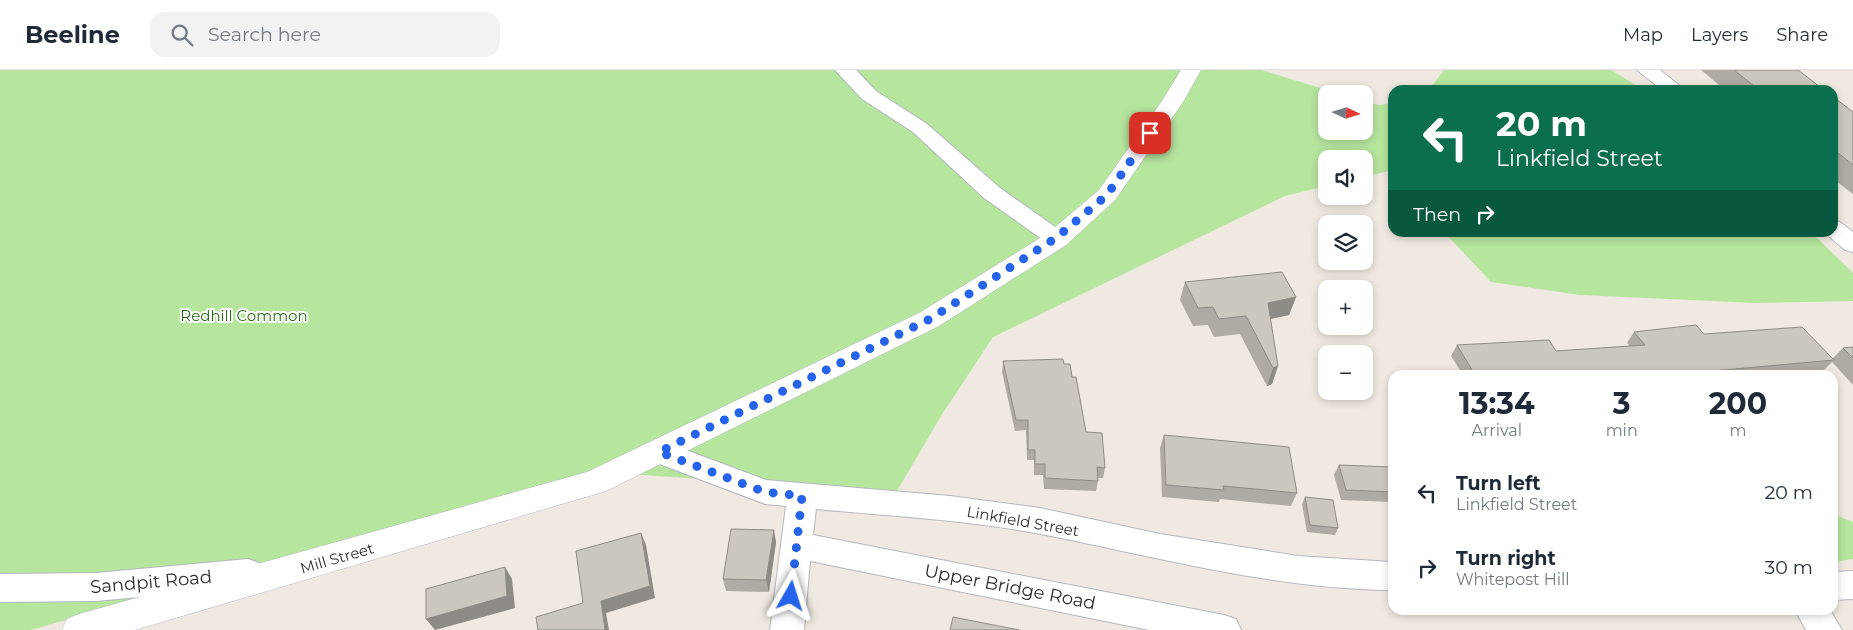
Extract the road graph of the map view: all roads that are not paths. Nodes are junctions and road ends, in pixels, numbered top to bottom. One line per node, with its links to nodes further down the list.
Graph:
1 (845, 70): 6 (street)
2 (1191, 70): 6 (street, Mill Street)
3 (1647, 70): 4 (street)
4 (1668, 85)
5 (1838, 232): 7 (street)
6 (1056, 238): 8 (street, Mill Street)
7 (1853, 244)
8 (659, 452): 9 (street, Linkfield Street); 11 (street, Mill Street)
9 (802, 496): 10 (street); 12 (street, Linkfield Street)
10 (797, 545): 18 (street); 19 (street, Upper Bridge Road)
11 (301, 568): 15 (street, Sandpit Road); 17 (street, Mill Street)
12 (1388, 576)
13 (1853, 585): 14 (street)
14 (1838, 586)
15 (0, 588)
16 (1814, 615): 20 (street)
17 (79, 630)
18 (787, 630)
19 (1224, 630)
20 (1825, 630)

